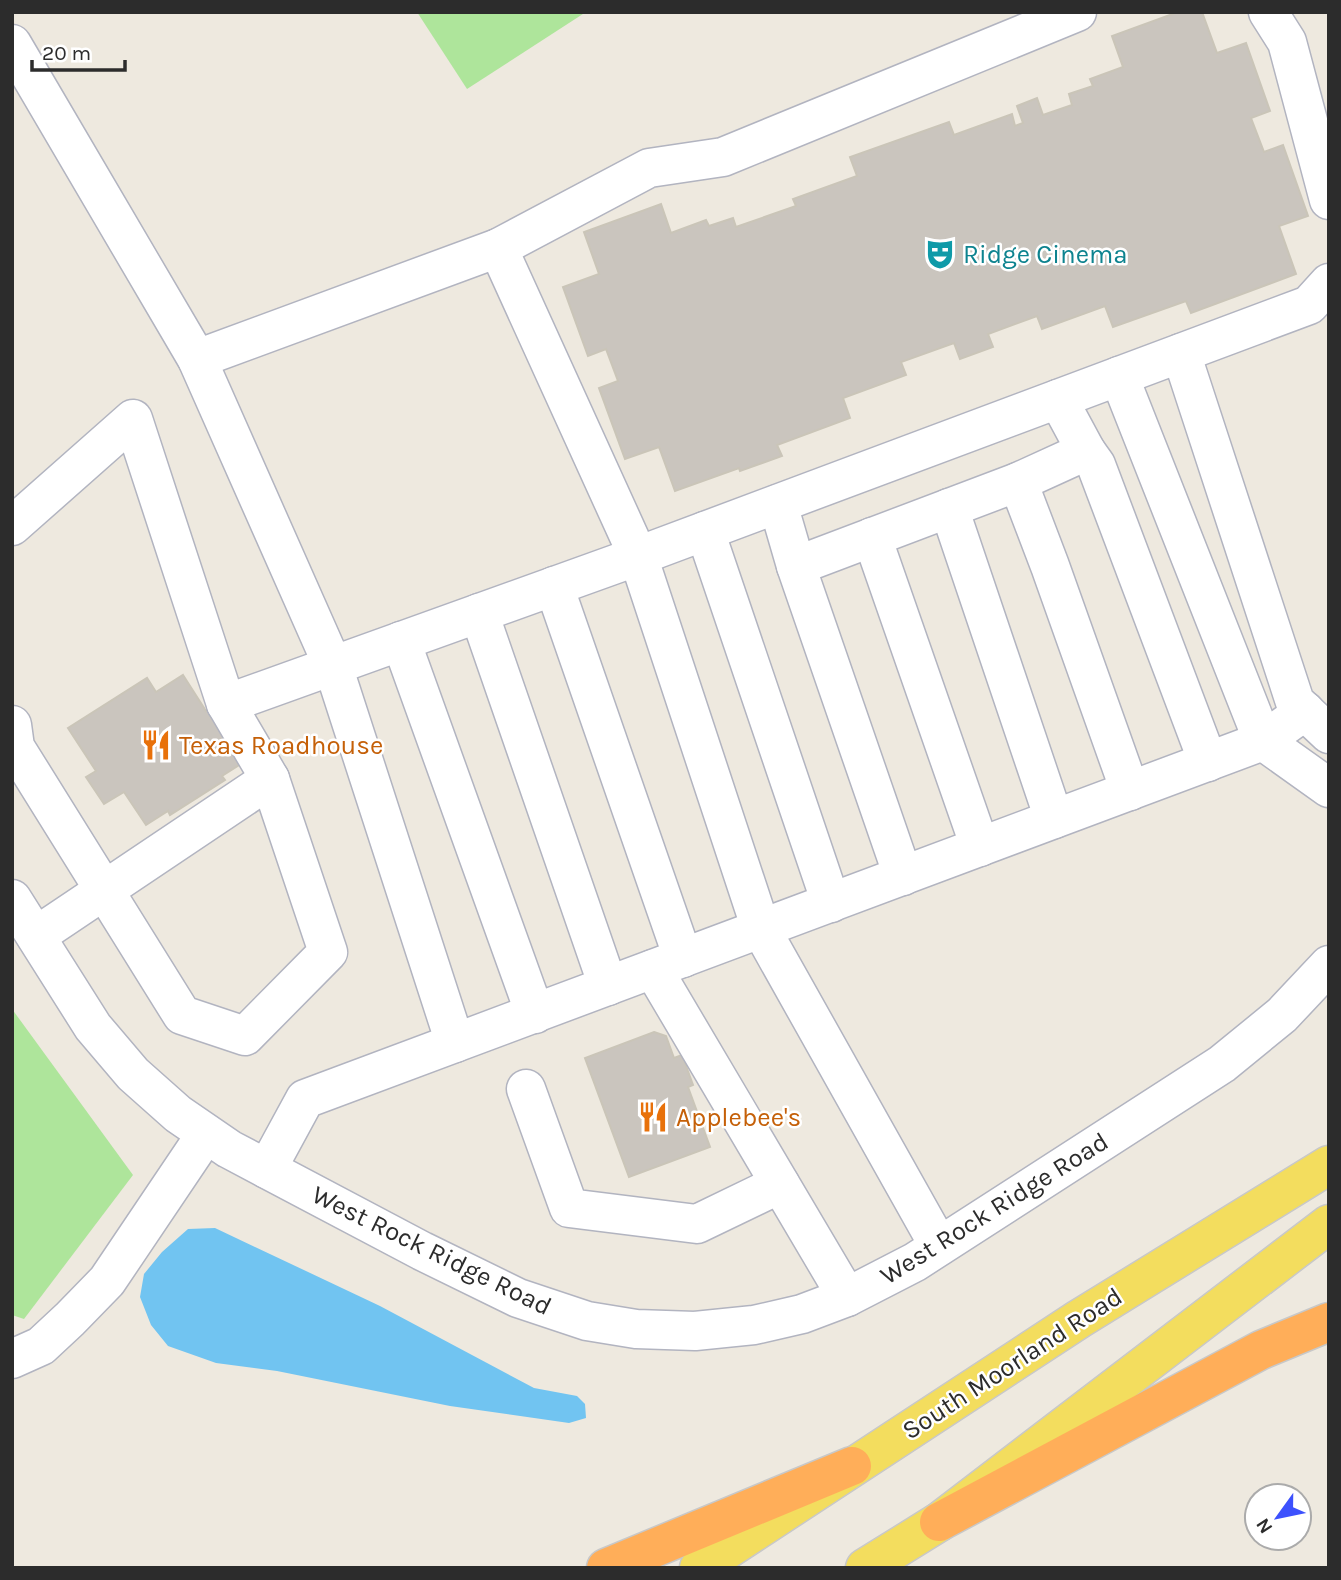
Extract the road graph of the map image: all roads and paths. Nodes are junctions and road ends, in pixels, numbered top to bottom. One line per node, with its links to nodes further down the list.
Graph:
1 (1077, 12): 5 (street)
2 (1268, 12): 4 (street)
3 (12, 44): 8 (street)
4 (1329, 200)
5 (498, 248): 8 (street); 18 (street)
6 (1329, 283): 7 (street)
7 (1181, 353): 9 (street); 25 (street)
8 (197, 359): 23 (street)
9 (1119, 376): 10 (street); 27 (street)
10 (1058, 399): 11 (street); 13 (street)
11 (1086, 451): 12 (street); 28 (street)
12 (1018, 482): 14 (street); 31 (street)
13 (778, 503): 16 (street); 19 (street)
14 (948, 508): 17 (street); 32 (street)
15 (12, 526): 24 (street)
16 (705, 531): 18 (street); 37 (street)
17 (872, 537): 19 (street); 33 (street)
18 (638, 556): 20 (street); 38 (street)
19 (796, 566): 34 (street)
20 (554, 586): 21 (street); 40 (street)
21 (479, 613): 22 (street); 42 (street)
22 (401, 641): 23 (street); 43 (street)
23 (333, 666): 24 (street); 44 (street)
24 (226, 704): 29 (street)
25 (1317, 722): 27 (street)
26 (12, 725): 35 (street)
27 (1263, 741): 28 (street); 30 (street)
28 (1208, 762): 31 (street)
29 (270, 779): 35 (street); 35 (street)
30 (1329, 788)
31 (1130, 791): 32 (street)
32 (1054, 819): 33 (street)
33 (979, 847): 34 (street)
34 (903, 876): 37 (street)
35 (103, 891): 39 (street)
36 (12, 899): 39 (street, West Rock Ridge Road)
37 (831, 903): 38 (street)
38 (761, 929): 40 (street); 51 (street)
39 (36, 936): 46 (street, West Rock Ridge Road)
40 (668, 963): 42 (street); 49 (street)
41 (1329, 965): 51 (street, West Rock Ridge Road)
42 (608, 986): 43 (street)
43 (535, 1014): 44 (street)
44 (455, 1043): 48 (street)
45 (526, 1089): 49 (street)
46 (206, 1134): 48 (street, West Rock Ridge Road); 54 (street)
47 (1329, 1165): 55 (main road, South Moorland Road)
48 (267, 1169): 52 (street, West Rock Ridge Road)
49 (780, 1184): 52 (street)
50 (1329, 1224): 56 (main road)
51 (939, 1246): 52 (street, West Rock Ridge Road)
52 (847, 1297)
53 (1329, 1322): 56 (highway)
54 (12, 1359)
55 (852, 1466): 57 (highway); 58 (main road, South Moorland Road)
56 (939, 1522): 59 (main road)
57 (606, 1568)
58 (699, 1568)
59 (865, 1568)

